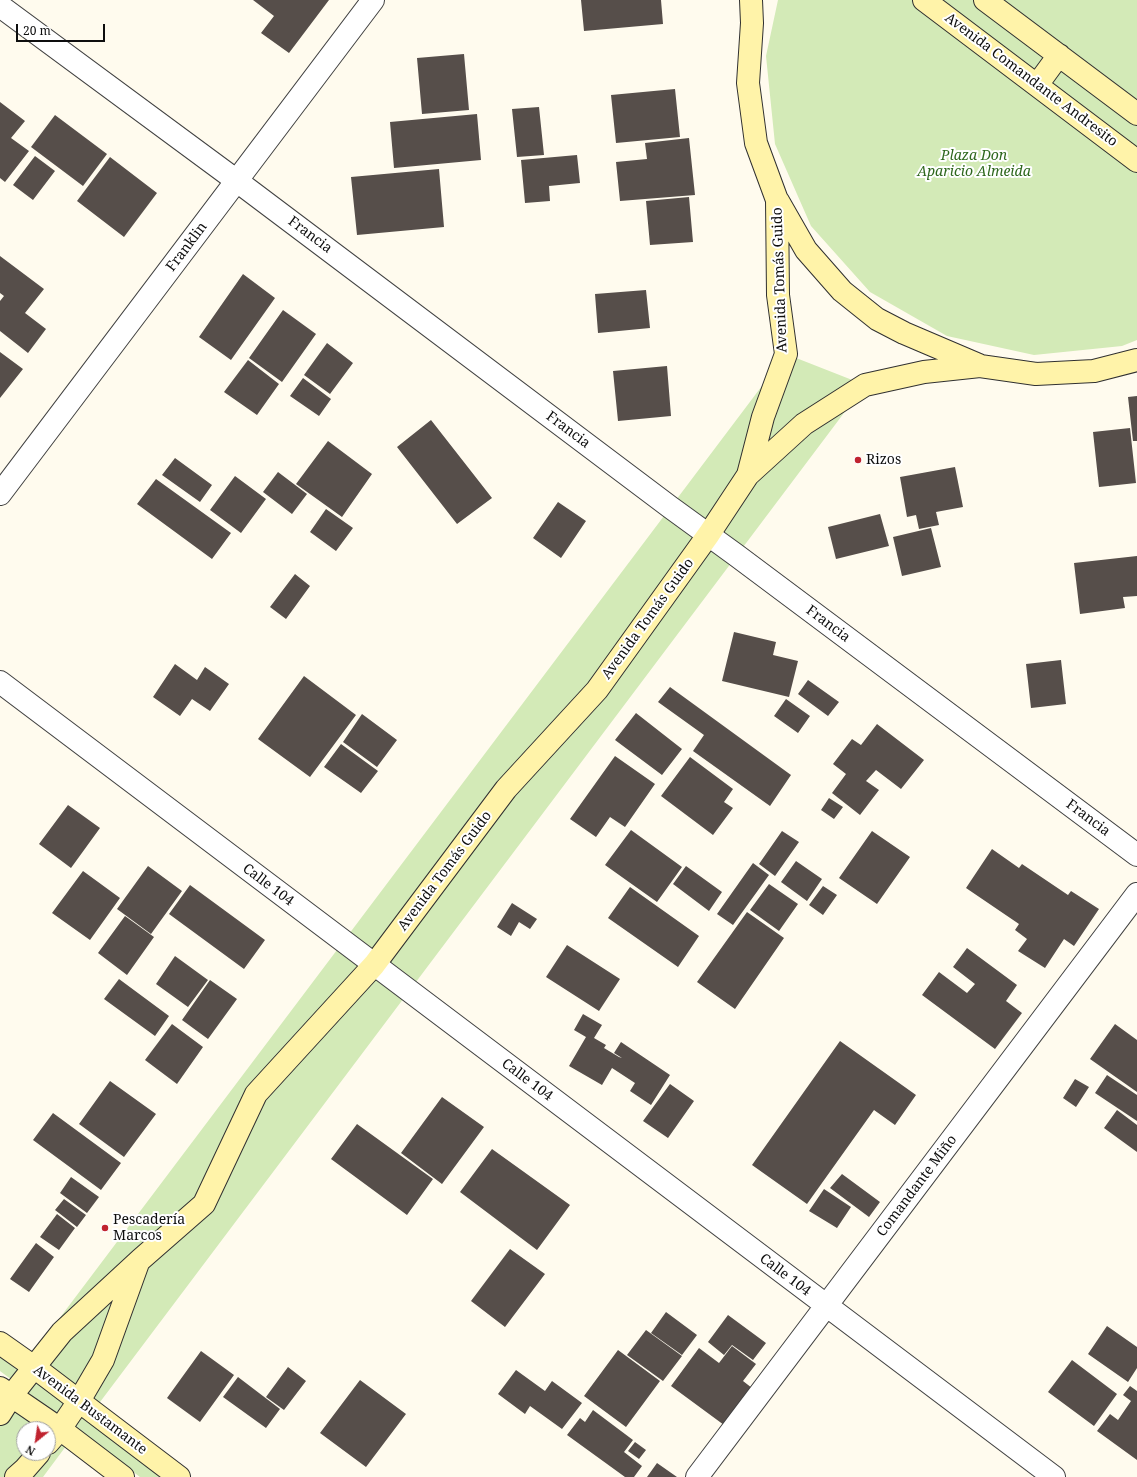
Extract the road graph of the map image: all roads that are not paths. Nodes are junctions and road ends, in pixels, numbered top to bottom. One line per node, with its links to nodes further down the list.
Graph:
1 (373, 0): 12 (street, Franklin)
2 (751, 0): 7 (main road, Avenida Tomás Guido)
3 (758, 0): 7 (main road)
4 (924, 0): 9 (main road, Avenida Comandante Andresito)
5 (985, 0): 8 (main road)
6 (0, 6): 12 (street, Francia)
7 (752, 23): 13 (main road, Avenida Tomás Guido)
8 (1059, 55): 9 (main road); 10 (main road)
9 (1037, 85): 11 (main road, Avenida Comandante Andresito)
10 (1137, 114)
11 (1137, 161)
12 (237, 181): 17 (street, Franklin); 18 (street, Francia)
13 (777, 200): 15 (main road, Avenida Tomás Guido); 16 (main road, Avenida Tomás Guido)
14 (1137, 360): 15 (main road, Avenida Tomás Guido)
15 (980, 366): 16 (main road, Avenida Tomás Guido)
16 (748, 475): 18 (main road, Avenida Tomás Guido)
17 (0, 494)
18 (709, 534): 20 (street, Francia); 22 (main road, Avenida Tomás Guido)
19 (0, 682): 22 (street, Calle 104)
20 (1137, 855)
21 (1137, 894): 24 (street, Comandante Miño)
22 (374, 965): 23 (main road, Avenida Tomás Guido); 24 (street, Calle 104)
23 (140, 1260): 26 (main road, Avenida Tomás Guido); 28 (main road, Avenida Tomás Guido)
24 (826, 1306): 37 (street, Comandante Miño); 38 (street, Calle 104)
25 (0, 1343): 26 (main road, Avenida Bustamante)
26 (34, 1368): 27 (main road, Avenida Tomás Guido); 28 (main road, Avenida Bustamante)
27 (6, 1392): 29 (main road, Avenida Tomás Guido); 30 (main road)
28 (80, 1401): 31 (main road, Avenida Tomás Guido); 36 (main road, Avenida Bustamante)
29 (0, 1414)
30 (38, 1421)
31 (56, 1433)
32 (56, 1437): 35 (main road)
33 (32, 1461): 34 (main road)
34 (16, 1477)
35 (122, 1477)
36 (178, 1477)
37 (697, 1477)
38 (1054, 1477)

